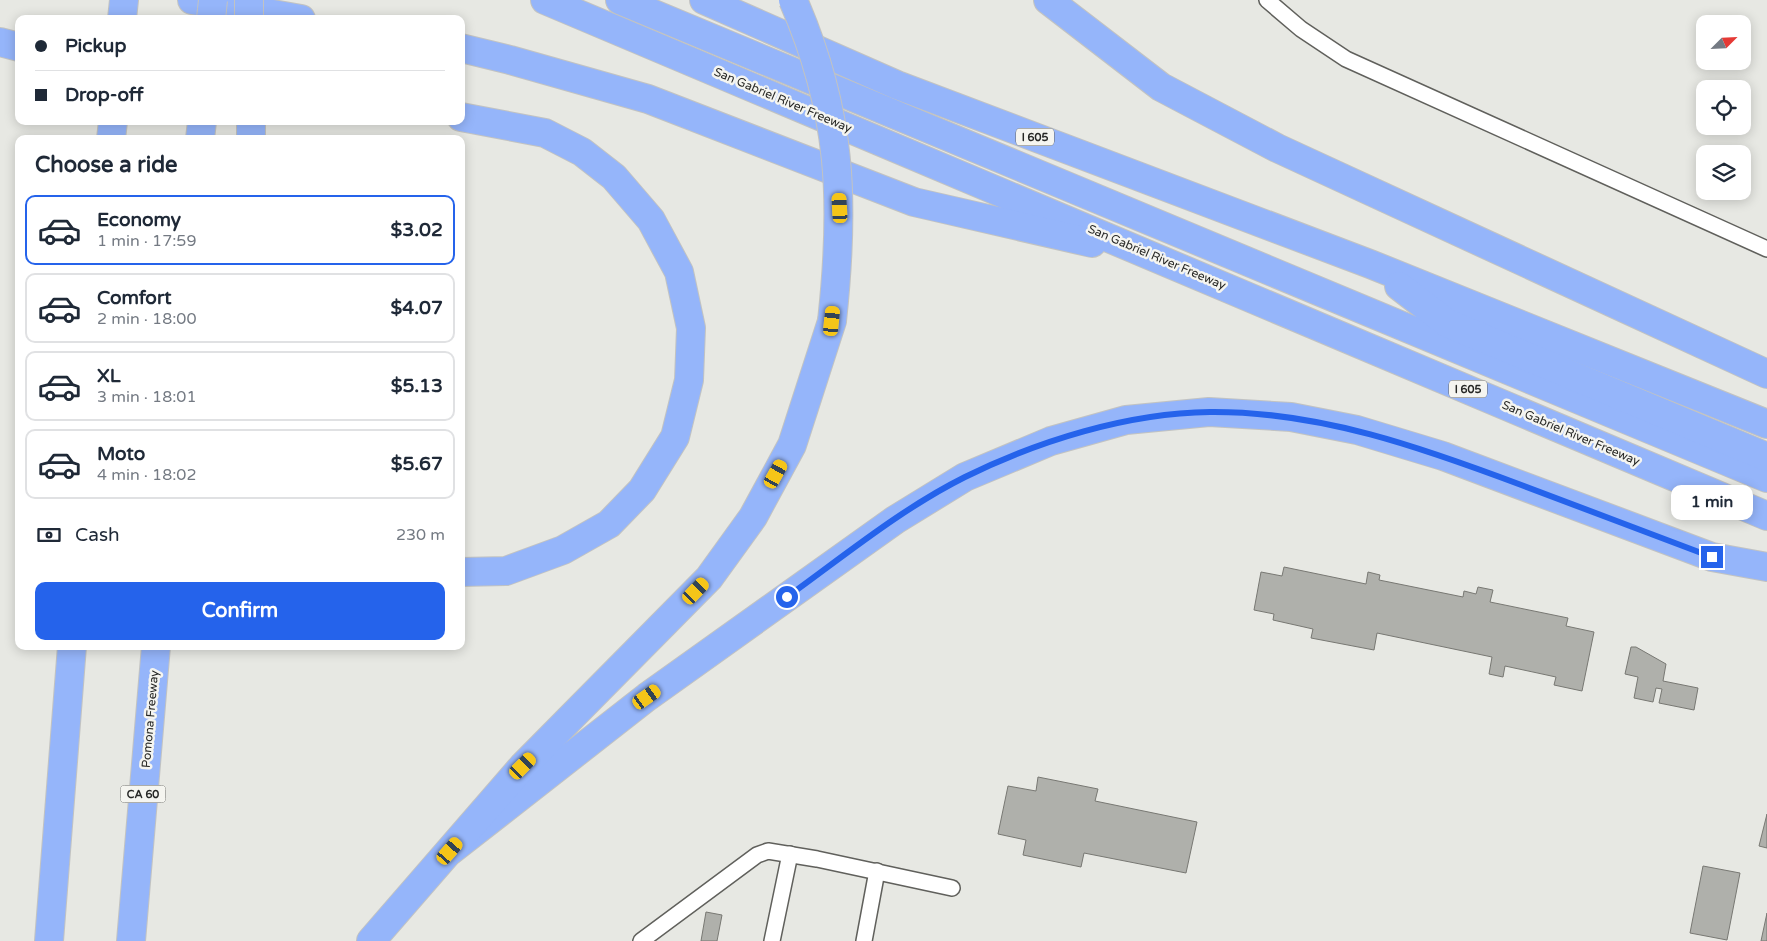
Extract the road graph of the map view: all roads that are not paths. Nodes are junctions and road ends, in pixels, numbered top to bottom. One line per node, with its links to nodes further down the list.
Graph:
1 (110, 0): 12 (highway)
2 (124, 0): 13 (highway)
3 (192, 0): 16 (highway)
4 (213, 0): 14 (highway, bridge)
5 (249, 0): 15 (highway, bridge)
6 (545, 0): 22 (highway, San Gabriel River Freeway / I 605)
7 (620, 0): 27 (highway)
8 (704, 0): 23 (highway, I 605)
9 (794, 0): 33 (highway, bridge)
10 (1048, 0): 24 (highway)
11 (1267, 0): 21 (lane)
12 (110, 15)
13 (122, 15)
14 (211, 15)
15 (249, 15)
16 (278, 15)
17 (0, 42): 18 (highway)
18 (15, 46)
19 (465, 49): 22 (highway)
20 (465, 118): 30 (highway)
21 (1767, 249)
22 (1168, 262): 28 (highway, San Gabriel River Freeway / I 605)
23 (1370, 264): 25 (highway, I 605); 26 (highway)
24 (1767, 374)
25 (1767, 424)
26 (1767, 457)
27 (1767, 478)
28 (1767, 516)
29 (1767, 567): 33 (highway)
30 (465, 572)
31 (72, 650): 37 (highway)
32 (156, 650): 38 (highway, Pomona Freeway / CA 60)
33 (450, 851): 39 (highway)
34 (790, 854): 35 (lane); 40 (lane); 41 (lane)
35 (877, 872): 36 (lane); 42 (lane)
36 (952, 888)
37 (48, 941)
38 (130, 941)
39 (371, 941)
40 (641, 941)
41 (772, 941)
42 (864, 941)

